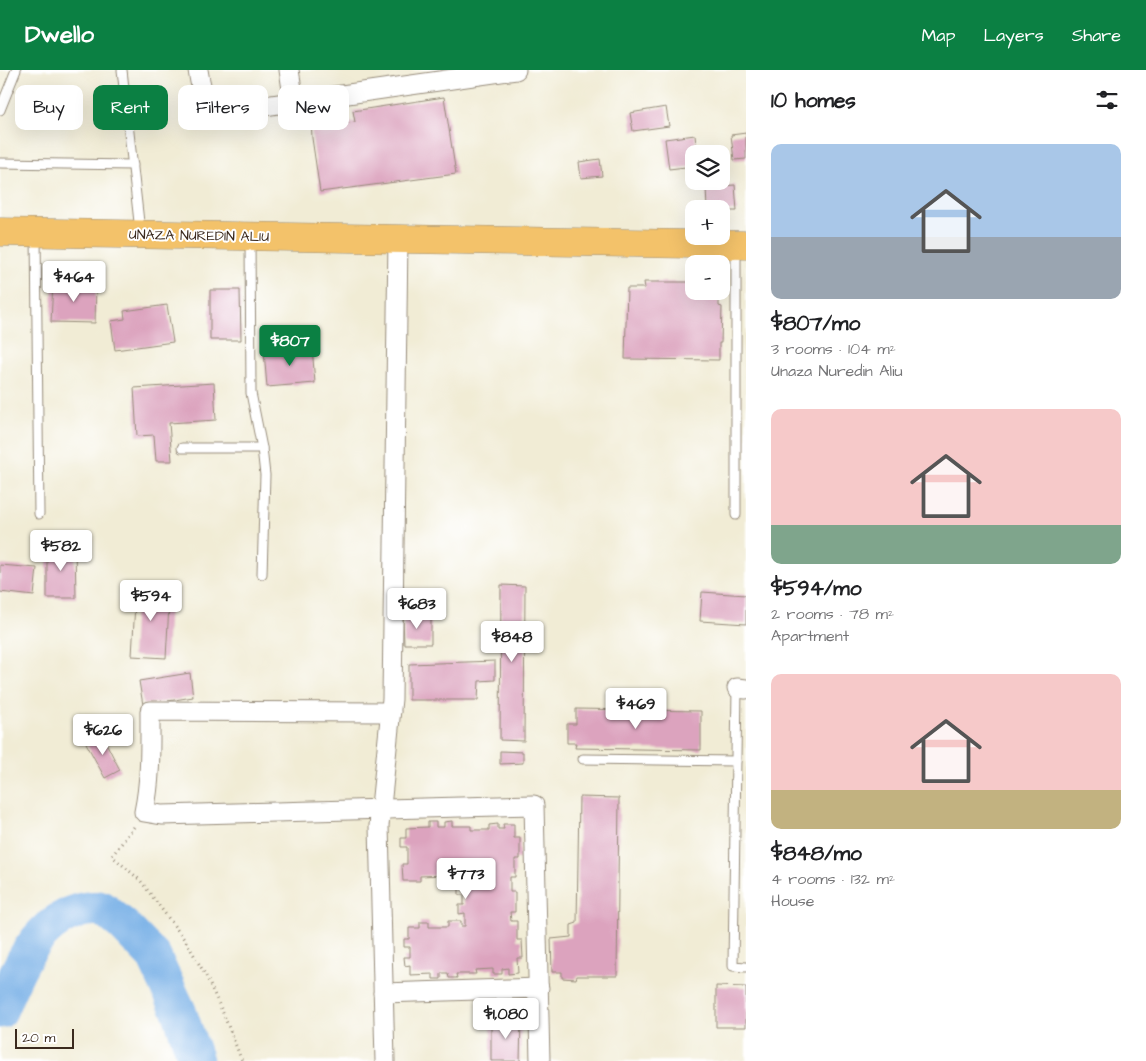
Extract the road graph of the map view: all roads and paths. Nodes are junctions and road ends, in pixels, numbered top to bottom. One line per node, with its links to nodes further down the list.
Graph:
1 (16, 70): 10 (lane)
2 (122, 70): 12 (lane)
3 (198, 70): 9 (street)
4 (290, 70): 7 (street)
5 (516, 70): 6 (street)
6 (445, 75): 8 (street)
7 (292, 85)
8 (349, 92)
9 (278, 104)
10 (0, 110)
11 (0, 163): 12 (lane)
12 (133, 165): 15 (lane)
13 (0, 232): 14 (main road, UNAZA NUREDIN ALIU)
14 (36, 232): 15 (main road, UNAZA NUREDIN ALIU); 21 (lane)
15 (140, 234): 16 (main road, UNAZA NUREDIN ALIU)
16 (250, 236): 17 (main road, UNAZA NUREDIN ALIU); 20 (lane)
17 (398, 238): 18 (main road, UNAZA NUREDIN ALIU); 25 (street)
18 (741, 244): 22 (lane)
19 (182, 448): 20 (lane)
20 (262, 448): 23 (lane)
21 (39, 514)
22 (736, 515)
23 (262, 574)
24 (742, 688): 27 (lane)
25 (391, 712): 28 (street); 29 (street)
26 (583, 759): 27 (lane)
27 (736, 760): 30 (lane)
28 (380, 809): 29 (street); 31 (street); 32 (street)
29 (144, 812): 33 (path)
30 (746, 966)
31 (539, 988): 32 (street); 35 (street)
32 (383, 993): 34 (street)
33 (242, 1061)
34 (385, 1061)
35 (540, 1061)

